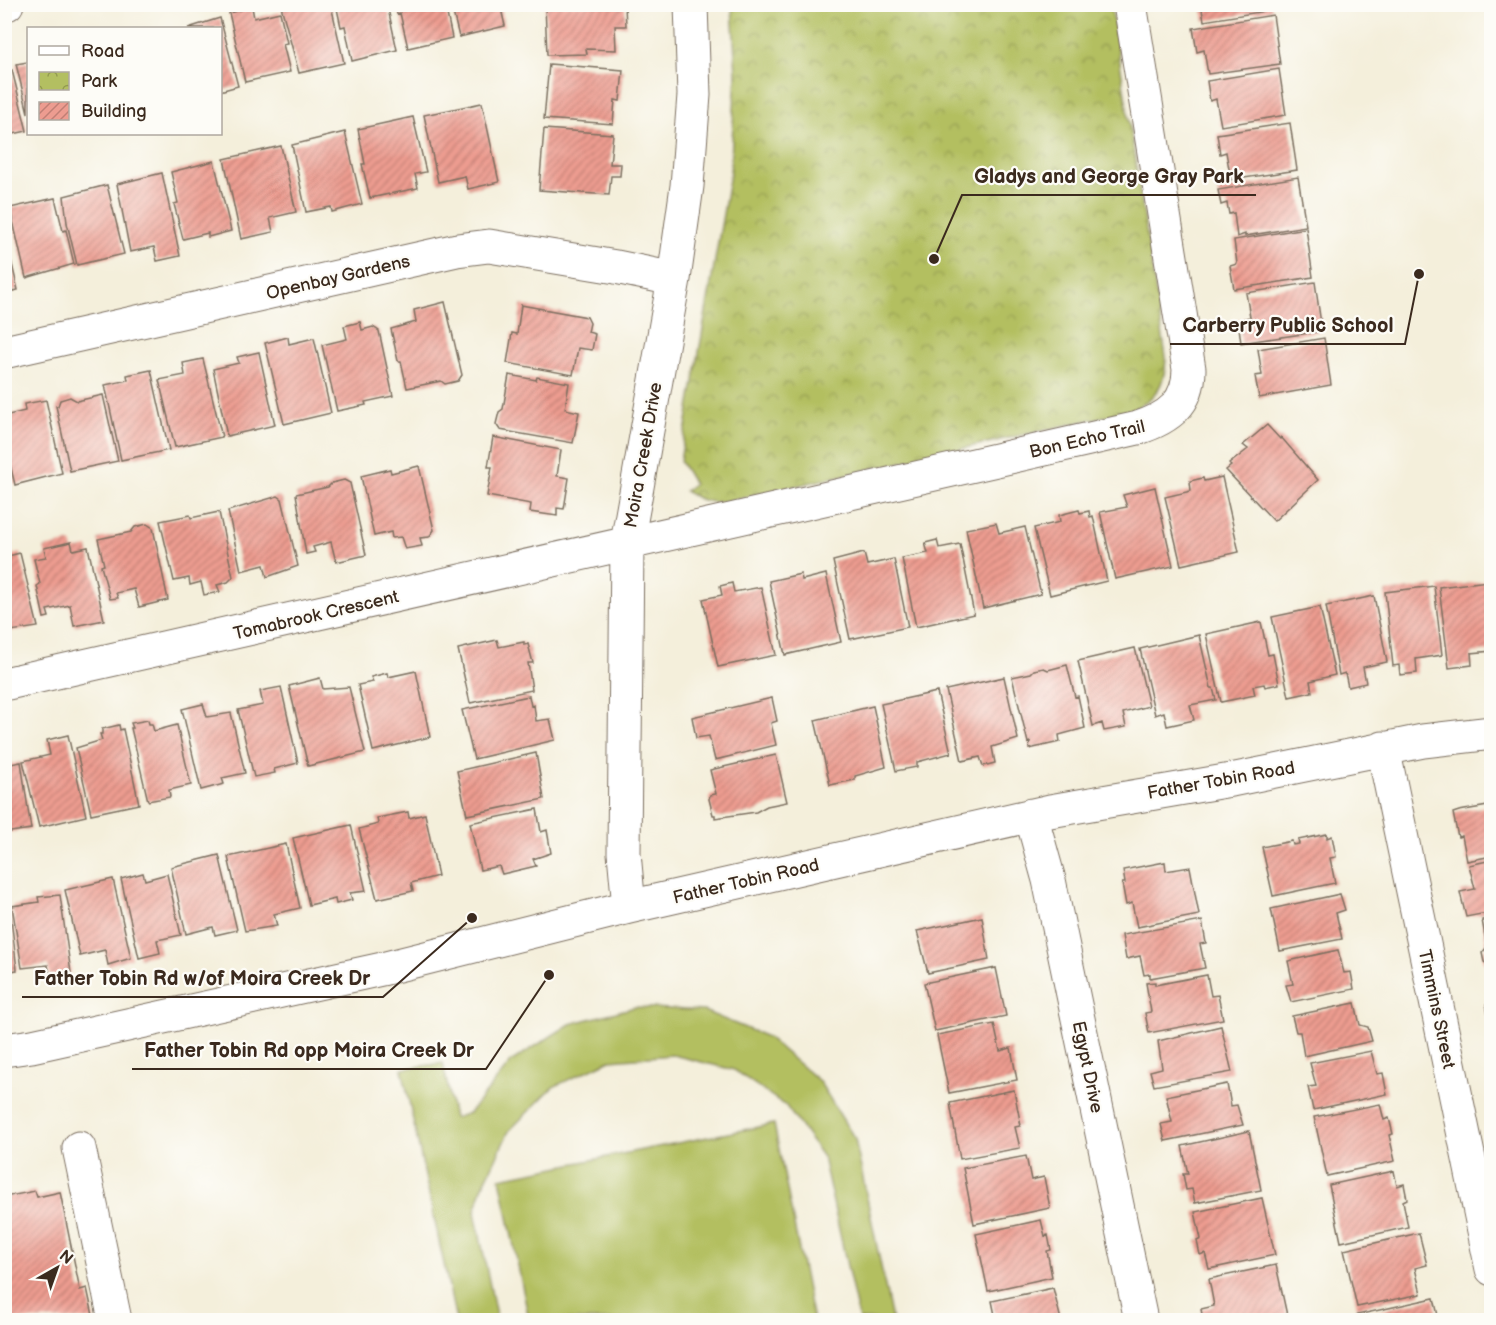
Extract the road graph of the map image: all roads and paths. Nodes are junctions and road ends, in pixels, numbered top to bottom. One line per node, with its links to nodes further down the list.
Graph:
1 (692, 4): 3 (street, Moira Creek Drive)
2 (1130, 4): 5 (street, Bon Echo Trail)
3 (674, 279): 4 (street, Openbay Gardens); 5 (street, Moira Creek Drive)
4 (4, 352)
5 (627, 543): 6 (street, Tomabrook Crescent); 10 (street, Moira Creek Drive)
6 (4, 684)
7 (1491, 733): 8 (street, Father Tobin Road)
8 (1383, 748): 9 (street, Father Tobin Road); 13 (street, Timmins Street)
9 (1031, 815): 10 (street, Father Tobin Road); 16 (street, Egypt Drive)
10 (629, 907): 11 (street, Father Tobin Road)
11 (4, 1050)
12 (79, 1148): 15 (street)
13 (1482, 1174): 14 (street, Timmins Street)
14 (1491, 1269)
15 (115, 1320)
16 (1140, 1320)

